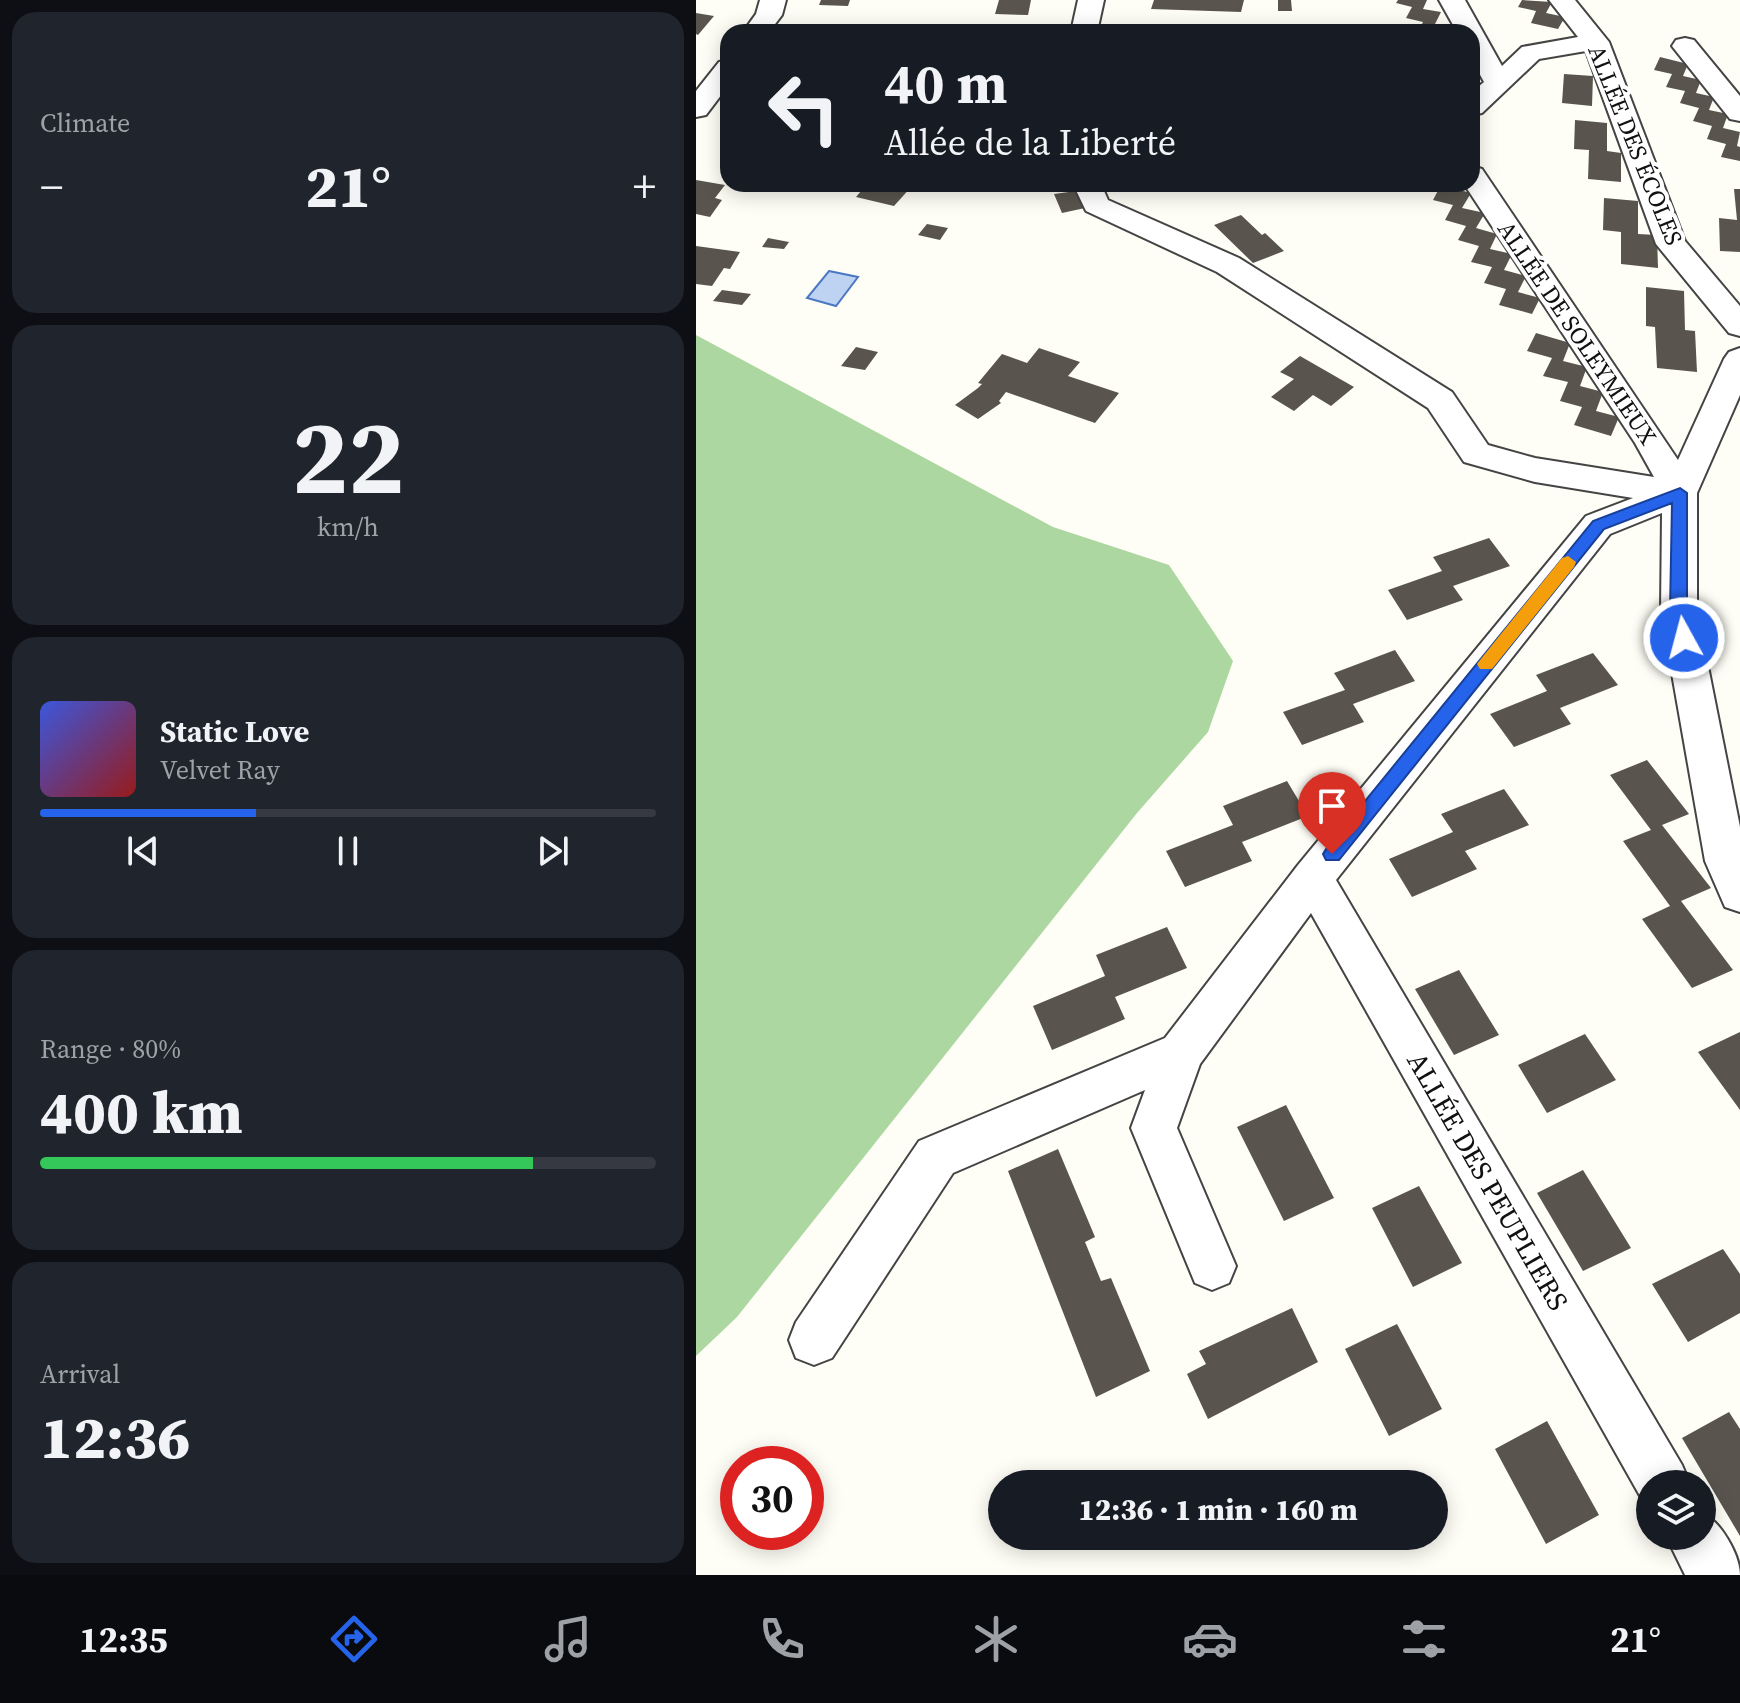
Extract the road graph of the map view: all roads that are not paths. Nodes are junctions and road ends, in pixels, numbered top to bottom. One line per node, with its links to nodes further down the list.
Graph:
1 (773, 0): 5 (street)
2 (1091, 0): 6 (street)
3 (1452, 0): 7 (street)
4 (1562, 0): 8 (street, ALLÉE DES ÉCOLES)
5 (762, 24)
6 (1086, 24)
7 (1465, 24)
8 (1596, 42): 12 (street); 18 (street, ALLÉE DES ÉCOLES)
9 (1685, 46): 15 (street)
10 (1480, 50): 12 (street)
11 (720, 78): 14 (street)
12 (1498, 83): 13 (street)
13 (1480, 100)
14 (696, 109)
15 (1740, 113)
16 (1480, 187): 20 (street, ALLÉE DE SOLEYMIEUX)
17 (1090, 192): 20 (street)
18 (1740, 326)
19 (1740, 359): 20 (street)
20 (1680, 493): 21 (street); 22 (street)
21 (1313, 878): 23 (street); 26 (street, ALLÉE DES PEUPLIERS)
22 (1740, 894)
23 (1181, 1053): 24 (street); 25 (street)
24 (1212, 1266)
25 (814, 1340)
26 (1655, 1470)
27 (1701, 1550): 28 (street)
28 (1716, 1575)

